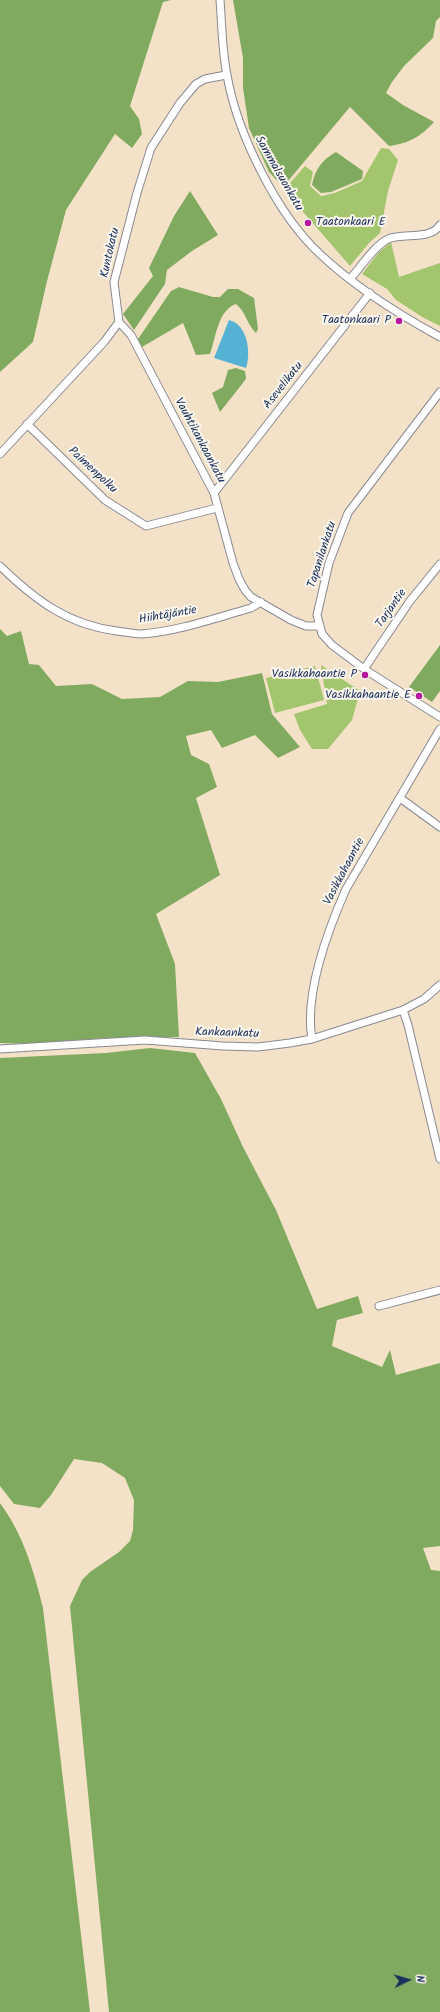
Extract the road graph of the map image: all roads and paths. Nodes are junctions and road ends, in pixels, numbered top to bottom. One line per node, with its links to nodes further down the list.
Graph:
1 (220, 0): 2 (street, Sammalsuonkatu)
2 (226, 75): 4 (street, Sammalsuonkatu); 6 (street, Kuntokatu)
3 (440, 225): 4 (street)
4 (350, 279): 5 (street, Sammalsuonkatu)
5 (370, 293): 7 (street, Sammalsuonkatu); 11 (street, Asevelikatu)
6 (120, 322): 9 (street); 11 (street, Vauhtikankaankatu)
7 (440, 337)
8 (440, 392): 16 (street, Tapanilankatu)
9 (27, 424): 10 (street); 12 (street, Paimenpolku)
10 (0, 454)
11 (214, 493): 12 (street, Vauhtikankaankatu)
12 (217, 508): 15 (street, Vauhtikankaankatu)
13 (440, 564): 17 (street, Tarjantie)
14 (0, 566): 15 (street, Hiihtäjäntie)
15 (261, 602): 16 (street, Vauhtikankaankatu)
16 (320, 626): 17 (street)
17 (364, 669): 18 (street)
18 (440, 717)
19 (440, 729): 20 (street, Vasikkahaantie)
20 (400, 798): 21 (street); 24 (street, Vasikkahaantie)
21 (440, 827)
22 (440, 985): 23 (street, Kankaankatu)
23 (403, 1010): 24 (street, Kankaankatu); 26 (street)
24 (312, 1038): 25 (street, Kankaankatu)
25 (0, 1049)
26 (440, 1159)
27 (440, 1290): 28 (street)
28 (379, 1306)

